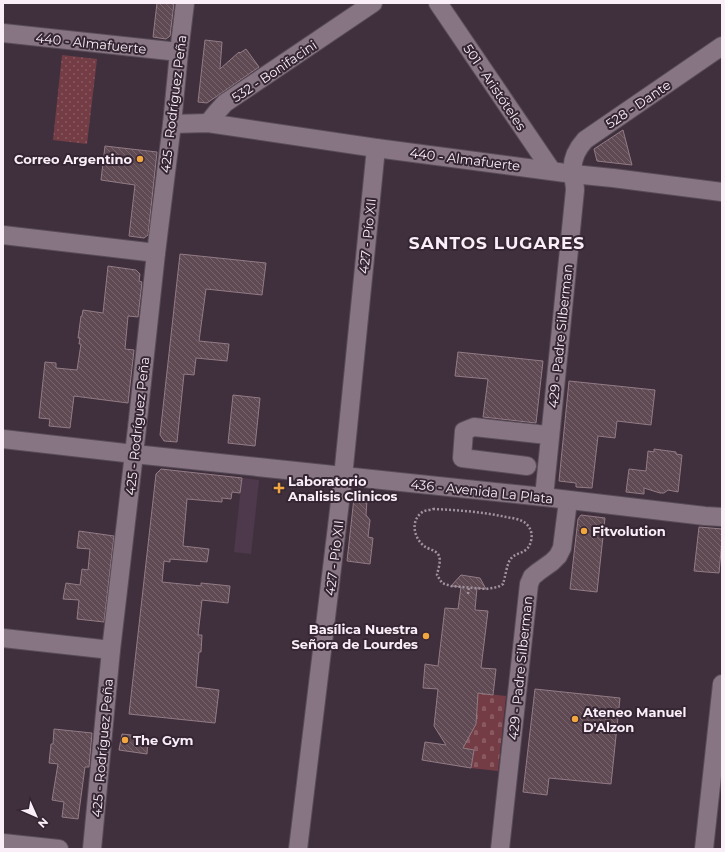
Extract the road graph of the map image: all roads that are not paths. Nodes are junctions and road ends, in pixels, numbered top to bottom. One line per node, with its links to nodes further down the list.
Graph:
1 (185, 3): 6 (street, 425 - Rodríguez Peña)
2 (374, 3): 7 (street, 532 - Bonifacini)
3 (438, 3): 10 (street, 501 - Aristóteles)
4 (3, 33): 6 (street, 440 - Almafuerte)
5 (722, 46): 11 (street, 528 - Dante)
6 (179, 52): 8 (street, 425 - Rodríguez Peña)
7 (208, 123): 8 (street); 9 (street, 440 - Almafuerte)
8 (172, 124): 14 (street, 425 - Rodríguez Peña)
9 (376, 148): 10 (street, 440 - Almafuerte); 19 (street, 427 - Pío XII)
10 (552, 171): 11 (street, 440 - Almafuerte)
11 (573, 174): 12 (street, 440 - Almafuerte); 15 (street, 429 - Padre Silberman)
12 (722, 192)
13 (3, 235): 14 (street)
14 (156, 253): 17 (street, 425 - Rodríguez Peña)
15 (550, 435): 18 (street); 20 (street, 429 - Padre Silberman)
16 (3, 439): 17 (street, 436 - Avenida La Plata)
17 (134, 454): 19 (street, 436 - Avenida La Plata); 24 (street, 425 - Rodríguez Peña)
18 (527, 466)
19 (344, 476): 20 (street, 436 - Avenida La Plata); 29 (street, 427 - Pío XII)
20 (544, 497): 21 (street, 436 - Avenida La Plata)
21 (568, 501): 22 (street, 436 - Avenida La Plata); 30 (street, 429 - Padre Silberman)
22 (722, 517)
23 (3, 638): 24 (street)
24 (111, 650): 28 (street, 425 - Rodríguez Peña)
25 (722, 684): 31 (street)
26 (3, 842): 27 (street)
27 (59, 849)
28 (92, 849)
29 (298, 849)
30 (500, 849)
31 (704, 849)

